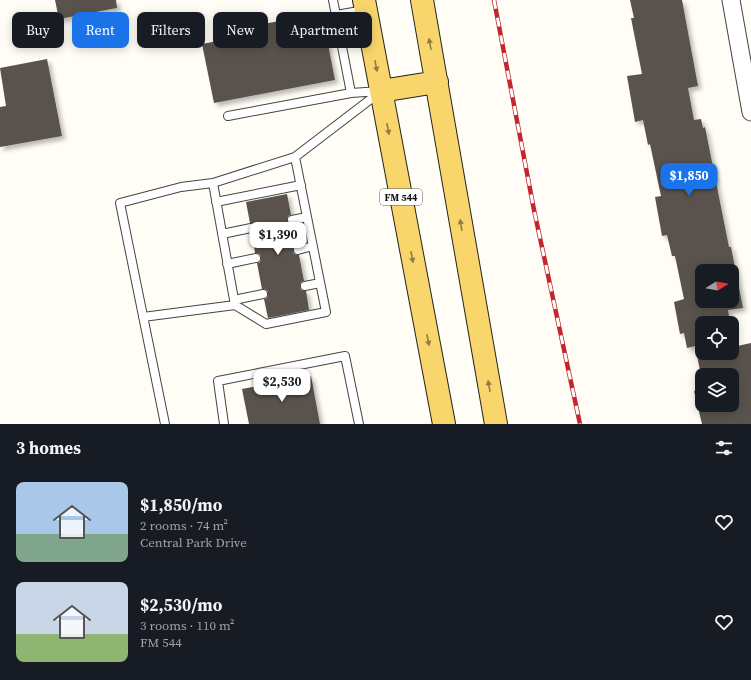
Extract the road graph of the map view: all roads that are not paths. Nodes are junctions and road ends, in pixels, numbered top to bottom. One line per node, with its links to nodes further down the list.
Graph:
1 (333, 0): 5 (lane)
2 (422, 0): 8 (main road, one-way to 2)
3 (731, 0): 11 (street)
4 (365, 5): 6 (lane); 9 (main road, FM 544 / FM 544, one-way to 9)
5 (335, 12)
6 (345, 12)
7 (342, 48): 10 (lane)
8 (437, 82): 9 (main road); 34 (main road, one-way to 8)
9 (381, 91): 10 (lane); 13 (lane); 33 (main road, FM 544 / FM 544, one-way to 33)
10 (351, 93): 12 (lane)
11 (751, 112)
12 (228, 116)
13 (295, 157): 14 (lane); 15 (lane)
14 (213, 183): 16 (lane); 29 (lane)
15 (301, 185): 16 (lane); 17 (lane)
16 (216, 202): 20 (lane)
17 (307, 217): 18 (lane); 21 (lane)
18 (292, 220)
19 (251, 228): 20 (lane)
20 (222, 234): 24 (lane)
21 (313, 246): 22 (lane); 25 (lane)
22 (298, 250)
23 (256, 258): 24 (lane)
24 (227, 264): 28 (lane)
25 (320, 283): 26 (lane); 28 (lane)
26 (305, 286)
27 (263, 294): 28 (lane)
28 (234, 302): 29 (lane)
29 (143, 317): 30 (lane)
30 (165, 424)
31 (224, 424): 32 (lane)
32 (359, 424)
33 (444, 424)
34 (496, 424)

